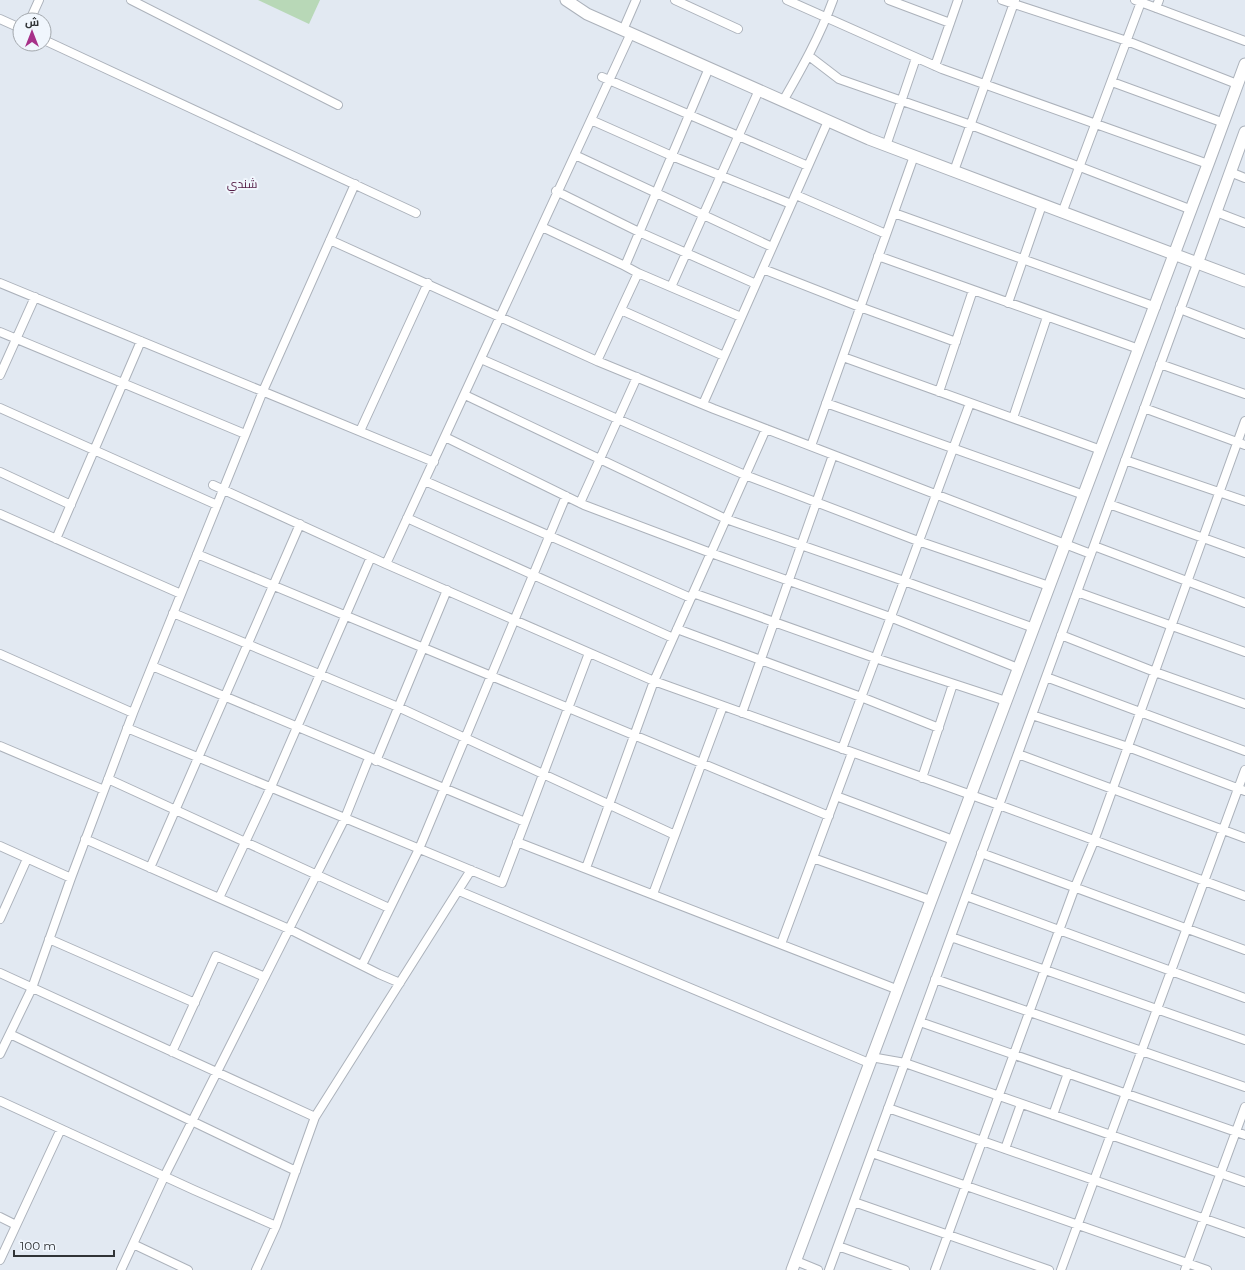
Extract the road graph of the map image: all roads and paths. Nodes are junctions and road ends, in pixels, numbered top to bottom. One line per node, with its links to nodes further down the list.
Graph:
1 (39, 0): 14 (street)
2 (131, 0): 36 (street)
3 (566, 0): 20 (street)
4 (636, 0): 20 (street)
5 (674, 0): 19 (street)
6 (786, 0): 15 (street)
7 (833, 0): 15 (street)
8 (889, 0): 17 (street)
9 (958, 0): 17 (street)
10 (1002, 0): 12 (street)
11 (1138, 1): 13 (street); 21 (street)
12 (1015, 2): 21 (street); 31 (street)
13 (1157, 4): 22 (street)
14 (34, 12)
15 (827, 18): 24 (street); 25 (street)
16 (0, 19): 18 (street)
17 (950, 23): 27 (street)
18 (12, 24)
19 (738, 29)
20 (627, 32): 28 (street); 29 (street)
21 (1127, 40): 30 (street); 32 (street)
22 (1245, 40)
23 (52, 44): 56 (street)
24 (809, 56): 34 (street); 35 (street)
25 (916, 58): 27 (street); 35 (street)
26 (1245, 64): 32 (street)
27 (935, 66): 31 (street)
28 (709, 68): 33 (street); 37 (street)
29 (606, 78): 37 (street); 38 (street)
30 (1112, 82): 40 (street); 41 (street)
31 (985, 84): 41 (street); 42 (street)
32 (1238, 84): 40 (street)
33 (759, 90): 34 (street); 44 (street)
34 (784, 101): 39 (street)
35 (901, 101): 42 (street); 45 (street)
36 (338, 105)
37 (690, 115): 44 (street); 47 (street)
38 (591, 120): 46 (street); 47 (street)
39 (828, 121): 45 (street); 50 (street)
40 (1224, 123): 49 (street)
41 (1096, 124): 49 (street); 51 (street)
42 (970, 125): 51 (street); 52 (street)
43 (1245, 132): 53 (street)
44 (738, 136): 50 (street); 54 (street)
45 (886, 146): 48 (street)
46 (575, 155): 57 (street); 58 (street)
47 (672, 156): 54 (street); 58 (street)
48 (914, 156): 52 (street); 63 (street)
49 (1208, 164): 62 (street)
50 (808, 166): 59 (street)
51 (1080, 167): 62 (street); 66 (street)
52 (954, 172): 61 (street)
53 (1230, 172): 55 (street); 64 (street)
54 (721, 176): 60 (street); 67 (street)
55 (1245, 178)
56 (355, 184): 65 (street); 72 (street)
57 (557, 191): 69 (street); 70 (street)
58 (656, 193): 67 (street); 70 (street)
59 (796, 195): 60 (street); 71 (street)
60 (792, 204): 73 (street)
61 (1042, 205): 66 (street); 77 (street)
62 (1192, 210): 76 (street)
63 (894, 212): 71 (street); 77 (street)
64 (1216, 212): 68 (street); 78 (street)
65 (416, 213)
66 (1062, 213): 76 (street)
67 (704, 215): 73 (street); 74 (street)
68 (1245, 223)
69 (542, 226): 79 (street); 94 (street)
70 (640, 232): 74 (street); 79 (street)
71 (886, 234): 75 (street)
72 (330, 240): 84 (street); 111 (street)
73 (772, 247): 80 (street)
74 (687, 254): 85 (street); 86 (street)
75 (878, 256): 87 (street); 90 (street)
76 (1175, 256): 78 (street); 91 (street)
77 (1023, 260): 89 (street); 91 (street)
78 (1197, 264): 82 (street); 92 (street)
79 (625, 266): 81 (street)
80 (763, 269): 85 (street); 90 (street)
81 (638, 273): 86 (street); 93 (street)
82 (1245, 281)
83 (0, 283): 88 (street)
84 (428, 283): 94 (street); 124 (street)
85 (756, 284): 96 (street)
86 (672, 287): 96 (street)
87 (973, 290): 89 (street); 101 (street)
88 (35, 297): 99 (street); 100 (street)
89 (1008, 303): 95 (street)
90 (860, 307): 101 (street); 104 (street)
91 (1156, 307): 102 (street)
92 (1180, 309): 98 (street); 107 (street)
93 (621, 310): 103 (street); 106 (street)
94 (501, 316): 105 (street); 106 (street)
95 (1047, 317): 102 (street); 120 (street)
96 (741, 318): 103 (street)
97 (0, 332): 99 (street)
98 (1245, 334)
99 (16, 339): 108 (street); 110 (street)
100 (141, 341): 110 (street); 111 (street)
101 (956, 342): 112 (street)
102 (1139, 349): 131 (street)
103 (724, 356): 117 (street)
104 (843, 357): 112 (street); 115 (street)
105 (481, 359): 114 (street); 121 (street)
106 (598, 361): 109 (street)
107 (1160, 364): 113 (street); 119 (street)
108 (0, 375)
109 (637, 377): 117 (street); 121 (street)
110 (123, 383): 125 (street); 130 (street)
111 (262, 391): 124 (street); 125 (street)
112 (939, 392): 116 (street)
113 (1245, 394)
114 (464, 395): 126 (street); 133 (street)
115 (826, 403): 128 (street); 129 (street)
116 (970, 403): 120 (street); 129 (street)
117 (703, 404): 123 (street)
118 (0, 408): 130 (street)
119 (1144, 408): 127 (street); 134 (street)
120 (1013, 418): 131 (street)
121 (618, 419): 133 (street); 137 (street)
122 (1245, 422): 127 (street)
123 (766, 429): 128 (street); 137 (street)
124 (360, 432): 135 (street)
125 (245, 434): 140 (street)
126 (445, 437): 135 (street); 144 (street)
127 (1241, 443): 141 (street)
128 (811, 446): 132 (street)
129 (953, 448): 142 (street); 143 (street)
130 (94, 450): 149 (street); 150 (street)
131 (1101, 450): 143 (street)
132 (833, 455): 142 (street); 146 (street)
133 (599, 459): 147 (street); 153 (street)
134 (1125, 460): 141 (street); 148 (street)
135 (434, 462): 138 (street)
136 (0, 472): 149 (street)
137 (745, 475): 146 (street); 153 (street)
138 (424, 481): 152 (street); 155 (street)
139 (213, 485): 140 (street)
140 (223, 490): 150 (street); 154 (street)
141 (1220, 492): 145 (street); 156 (street)
142 (936, 495): 158 (street); 160 (street)
143 (1084, 495): 160 (street)
144 (566, 496): 147 (street); 155 (street)
145 (1245, 501)
146 (816, 502): 158 (street); 159 (street)
147 (580, 503): 162 (street)
148 (1109, 504): 156 (street); 161 (street)
149 (71, 505): 157 (street)
150 (217, 505): 164 (street)
151 (0, 514): 157 (street)
152 (407, 518): 166 (street); 167 (street)
153 (726, 519): 159 (street); 162 (street)
154 (300, 524): 165 (street); 171 (street)
155 (549, 536): 167 (street); 176 (street)
156 (1203, 538): 163 (street); 170 (street)
157 (56, 539): 175 (street)
158 (918, 541): 169 (street); 172 (street)
159 (801, 545): 168 (street); 169 (street)
160 (1065, 545): 161 (street); 172 (street)
161 (1092, 550): 170 (street); 174 (street)
162 (711, 553): 168 (street); 176 (street)
163 (1245, 553)
164 (197, 554): 171 (street); 175 (street)
165 (371, 557): 166 (street); 179 (street)
166 (386, 564): 173 (street)
167 (533, 575): 181 (street); 187 (street)
168 (788, 581): 180 (street); 182 (street)
169 (904, 581): 180 (street); 184 (street)
170 (1188, 581): 177 (street); 183 (street)
171 (273, 585): 179 (street); 188 (street)
172 (1049, 586): 184 (street)
173 (447, 590): 181 (street); 189 (street)
174 (1077, 592): 183 (street); 186 (street)
175 (181, 594): 178 (street)
176 (692, 596): 182 (street); 185 (street)
177 (1245, 603)
178 (173, 613): 188 (street); 195 (street)
179 (345, 615): 189 (street); 198 (street)
180 (890, 617): 193 (street); 196 (street)
181 (514, 620): 191 (street); 199 (street)
182 (774, 622): 193 (street); 194 (street)
183 (1172, 626): 190 (street); 197 (street)
184 (1034, 628): 196 (street)
185 (677, 629): 187 (street); 194 (street)
186 (1061, 635): 197 (street); 200 (street)
187 (673, 638): 201 (street)
188 (248, 644): 198 (street); 203 (street)
189 (422, 647): 199 (street); 208 (street)
190 (1245, 652)
191 (589, 653): 201 (street); 209 (street)
192 (0, 654): 210 (street)
193 (875, 658): 202 (street); 204 (street)
194 (760, 660): 204 (street); 211 (street)
195 (152, 666): 203 (street); 210 (street)
196 (1018, 668): 205 (street)
197 (1155, 672): 206 (street); 212 (street)
198 (320, 675): 208 (street); 215 (street)
199 (491, 676): 209 (street); 218 (street)
200 (1046, 677): 212 (street); 213 (street)
201 (654, 681): 207 (street); 217 (street)
202 (953, 684): 205 (street); 216 (street)
203 (224, 697): 215 (street); 225 (street)
204 (861, 697): 216 (street); 221 (street)
205 (1006, 701): 237 (street)
206 (1245, 704)
207 (723, 706): 211 (street); 227 (street)
208 (398, 707): 218 (street); 226 (street)
209 (568, 708): 217 (street); 229 (street)
210 (133, 712): 214 (street)
211 (742, 713): 221 (street)
212 (1140, 713): 220 (street); 222 (street)
213 (1032, 715): 220 (street); 224 (street)
214 (127, 728): 225 (street); 231 (street)
215 (297, 728): 226 (street); 232 (street)
216 (938, 728): 230 (street)
217 (634, 735): 227 (street); 239 (street)
218 (465, 738): 229 (street); 233 (street)
219 (0, 746): 235 (street)
220 (1128, 747): 234 (street); 236 (street)
221 (842, 749): 223 (street)
222 (1245, 751)
223 (852, 753): 230 (street); 238 (street)
224 (1018, 754): 236 (street); 240 (street)
225 (198, 757): 232 (street); 241 (street)
226 (372, 760): 233 (street); 243 (street)
227 (702, 763): 242 (street); 246 (street)
228 (1245, 770): 234 (street)
229 (543, 774): 239 (street); 244 (street)
230 (922, 778): 237 (street)
231 (108, 779): 235 (street); 241 (street)
232 (271, 787): 243 (street); 252 (street)
233 (444, 789): 244 (street); 254 (street)
234 (1242, 789): 245 (street)
235 (104, 790): 248 (street)
236 (1113, 790): 245 (street); 250 (street)
237 (970, 795): 240 (street); 249 (street)
238 (836, 796): 242 (street); 249 (street)
239 (609, 805): 246 (street); 259 (street)
240 (999, 805): 250 (street); 255 (street)
241 (175, 810): 252 (street); 258 (street)
242 (829, 816): 256 (street)
243 (345, 818): 254 (street); 261 (street)
244 (525, 822): 251 (street)
245 (1223, 830): 247 (street); 263 (street)
246 (675, 835): 266 (street)
247 (1245, 838)
248 (85, 839): 258 (street); 262 (street)
249 (953, 840): 270 (street)
250 (1094, 841): 263 (street); 264 (street)
251 (517, 842): 259 (street); 260 (street)
252 (245, 843): 261 (street); 269 (street)
253 (0, 846): 257 (street)
254 (419, 849): 260 (street); 271 (street)
255 (981, 853): 264 (street); 267 (street)
256 (813, 858): 270 (street); 278 (street)
257 (27, 859): 262 (street); 272 (street)
258 (150, 868): 269 (street)
259 (586, 868): 266 (street)
260 (471, 870): 265 (street)
261 (316, 875): 271 (street); 274 (street)
262 (70, 878): 277 (street)
263 (1204, 881): 268 (street); 273 (street)
264 (1075, 887): 273 (street); 275 (street)
265 (458, 891): 286 (street); 300 (street)
266 (653, 894): 278 (street)
267 (966, 896): 275 (street); 276 (street)
268 (1245, 896)
269 (219, 898): 274 (street)
270 (930, 900): 288 (street)
271 (390, 908): 280 (street)
272 (0, 919)
273 (1186, 928): 279 (street); 282 (street)
274 (289, 929): 280 (street); 284 (street)
275 (1059, 930): 281 (street); 282 (street)
276 (951, 937): 281 (street); 285 (street)
277 (49, 939): 287 (street); 290 (street)
278 (781, 944): 288 (street)
279 (1245, 950)
280 (362, 965): 286 (street)
281 (1045, 970): 291 (street); 292 (street)
282 (1171, 971): 289 (street); 291 (street)
283 (0, 974): 287 (street)
284 (265, 977): 290 (street); 302 (street)
285 (935, 979): 292 (street); 293 (street)
286 (400, 983): 312 (street)
287 (32, 988): 294 (street); 297 (street)
288 (896, 989): 300 (street)
289 (1245, 998)
290 (195, 1003): 297 (street)
291 (1157, 1009): 295 (street); 296 (street)
292 (1029, 1012): 296 (street); 299 (street)
293 (920, 1022): 299 (street); 301 (street)
294 (10, 1034): 298 (street); 313 (street)
295 (1245, 1040)
296 (1141, 1051): 304 (street); 305 (street)
297 (172, 1052): 302 (street)
298 (0, 1054)
299 (1014, 1055): 303 (street); 306 (street)
300 (870, 1060): 301 (street); 338 (street)
301 (904, 1063): 306 (street); 310 (street)
302 (217, 1072): 312 (street); 313 (street)
303 (1068, 1074): 305 (street); 311 (street)
304 (1245, 1087)
305 (1126, 1094): 315 (street); 316 (street)
306 (998, 1096): 308 (street); 318 (street)
307 (0, 1100): 314 (street)
308 (1021, 1104): 311 (street); 319 (street)
309 (1245, 1107): 315 (street)
310 (888, 1108): 318 (street); 320 (street)
311 (1053, 1115): 316 (street)
312 (315, 1117): 321 (street)
313 (192, 1122): 321 (street); 323 (street)
314 (61, 1129): 323 (street); 330 (street)
315 (1236, 1132): 317 (street); 322 (street)
316 (1110, 1135): 322 (street); 324 (street)
317 (1245, 1135)
318 (982, 1141): 319 (street); 326 (street)
319 (1005, 1149): 324 (street)
320 (872, 1153): 326 (street); 327 (street)
321 (296, 1171): 332 (street)
322 (1221, 1174): 325 (street); 329 (street)
323 (164, 1177): 332 (street); 335 (street)
324 (1094, 1180): 329 (street); 331 (street)
325 (1245, 1182)
326 (966, 1186): 331 (street); 334 (street)
327 (854, 1202): 334 (street); 336 (street)
328 (0, 1217): 330 (street)
329 (1204, 1218): 333 (street); 339 (street)
330 (16, 1225): 337 (street)
331 (1078, 1225): 339 (street); 348 (street)
332 (276, 1226): 342 (street)
333 (1245, 1233)
334 (948, 1235): 346 (street); 347 (street)
335 (133, 1244): 340 (street); 341 (street)
336 (838, 1246): 344 (street); 345 (street)
337 (0, 1260)
338 (794, 1265): 343 (street)
339 (1187, 1267): 349 (street)
340 (122, 1270)
341 (188, 1270)
342 (256, 1270)
343 (818, 1270)
344 (829, 1270)
345 (905, 1270)
346 (935, 1270)
347 (1049, 1270)
348 (1061, 1270)
349 (1207, 1270)

